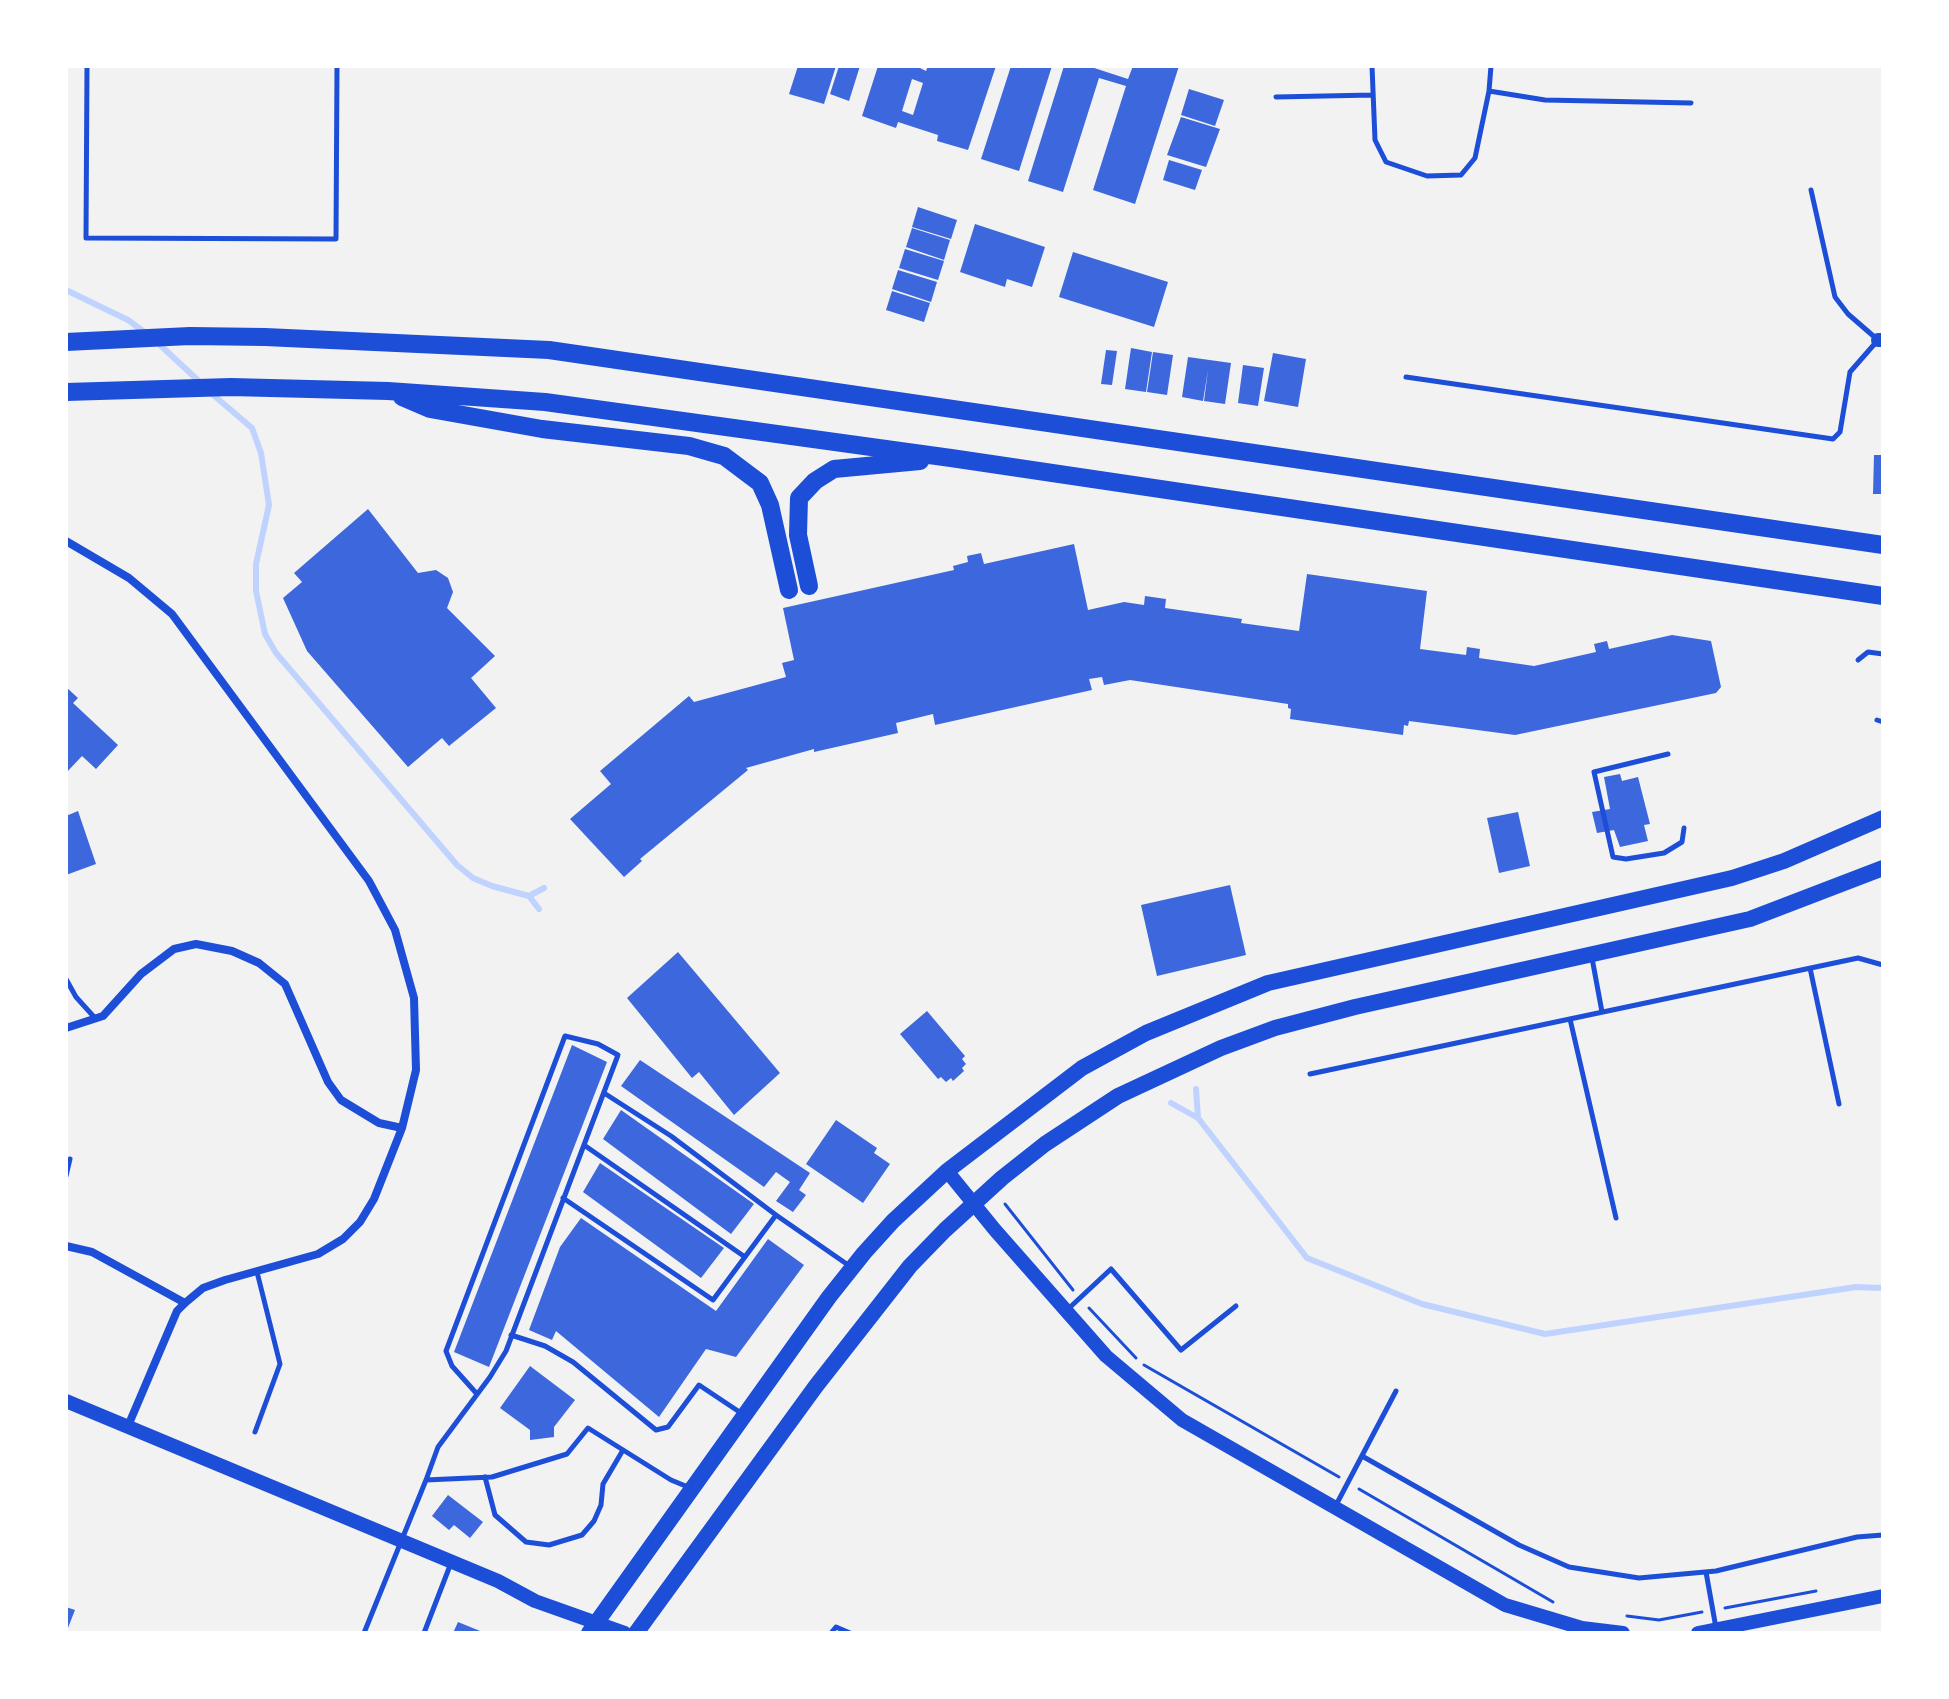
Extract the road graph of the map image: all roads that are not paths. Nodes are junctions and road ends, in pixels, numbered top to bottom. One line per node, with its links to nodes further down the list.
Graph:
1 (87, 66): 2 (lane)
2 (337, 66)
3 (1372, 66): 6 (lane)
4 (1491, 66): 5 (lane)
5 (1489, 91): 6 (lane); 8 (lane)
6 (1373, 95): 7 (lane)
7 (1276, 97)
8 (1691, 103)
9 (1811, 190): 10 (lane)
10 (1880, 340): 12 (lane)
11 (66, 342): 17 (highway)
12 (1406, 377)
13 (388, 391): 14 (highway); 15 (highway); 19 (highway)
14 (66, 392)
15 (951, 458): 18 (highway); 20 (highway)
16 (66, 541): 38 (street)
17 (1883, 545)
18 (809, 586)
19 (789, 590)
20 (1883, 596)
21 (1883, 654): 22 (lane)
22 (1858, 660)
23 (1668, 754): 25 (lane)
24 (1883, 818): 41 (main road)
25 (1684, 828)
26 (1883, 868): 27 (main road)
27 (1591, 955): 31 (lane); 44 (main road)
28 (1883, 965): 29 (lane)
29 (1810, 968): 31 (lane); 37 (lane)
30 (66, 979): 32 (lane)
31 (1602, 1012): 33 (lane)
32 (95, 1019): 34 (street); 38 (street)
33 (1570, 1019): 35 (lane); 46 (lane)
34 (66, 1028)
35 (1310, 1074)
36 (604, 1092): 39 (lane); 45 (lane); 56 (lane)
37 (1839, 1104)
38 (402, 1128): 50 (street)
39 (584, 1145): 43 (lane); 48 (lane)
40 (70, 1159): 42 (lane)
41 (947, 1171): 44 (street); 49 (main road)
42 (66, 1176)
43 (563, 1198): 48 (lane); 54 (lane)
44 (973, 1204): 53 (street); 77 (main road)
45 (776, 1215): 48 (lane); 49 (lane)
46 (1616, 1218)
47 (66, 1246): 51 (street)
48 (745, 1257)
49 (852, 1268): 58 (main road)
50 (257, 1271): 51 (street); 60 (lane)
51 (185, 1303): 59 (street)
52 (1236, 1306): 53 (lane)
53 (1066, 1311): 66 (street)
54 (511, 1335): 56 (lane); 58 (lane)
55 (1396, 1391): 62 (lane)
56 (477, 1394): 64 (lane)
57 (66, 1401): 59 (street)
58 (745, 1416): 65 (main road)
59 (128, 1426): 68 (street)
60 (255, 1432)
61 (623, 1450): 63 (lane); 63 (lane); 65 (lane)
62 (1362, 1456): 66 (lane); 70 (lane)
63 (485, 1477): 64 (lane)
64 (426, 1480): 68 (lane)
65 (693, 1489): 72 (main road)
66 (1335, 1507): 80 (street)
67 (1883, 1535): 70 (lane)
68 (400, 1541): 69 (street); 74 (lane)
69 (451, 1562): 72 (street); 75 (lane)
70 (1706, 1572): 73 (lane)
71 (1883, 1596): 73 (street)
72 (594, 1627): 76 (street)
73 (1716, 1632): 81 (street)
74 (364, 1633)
75 (424, 1633)
76 (625, 1633)
77 (636, 1633)
78 (831, 1633): 79 (lane)
79 (850, 1633)
80 (1623, 1633)
81 (1698, 1633)

